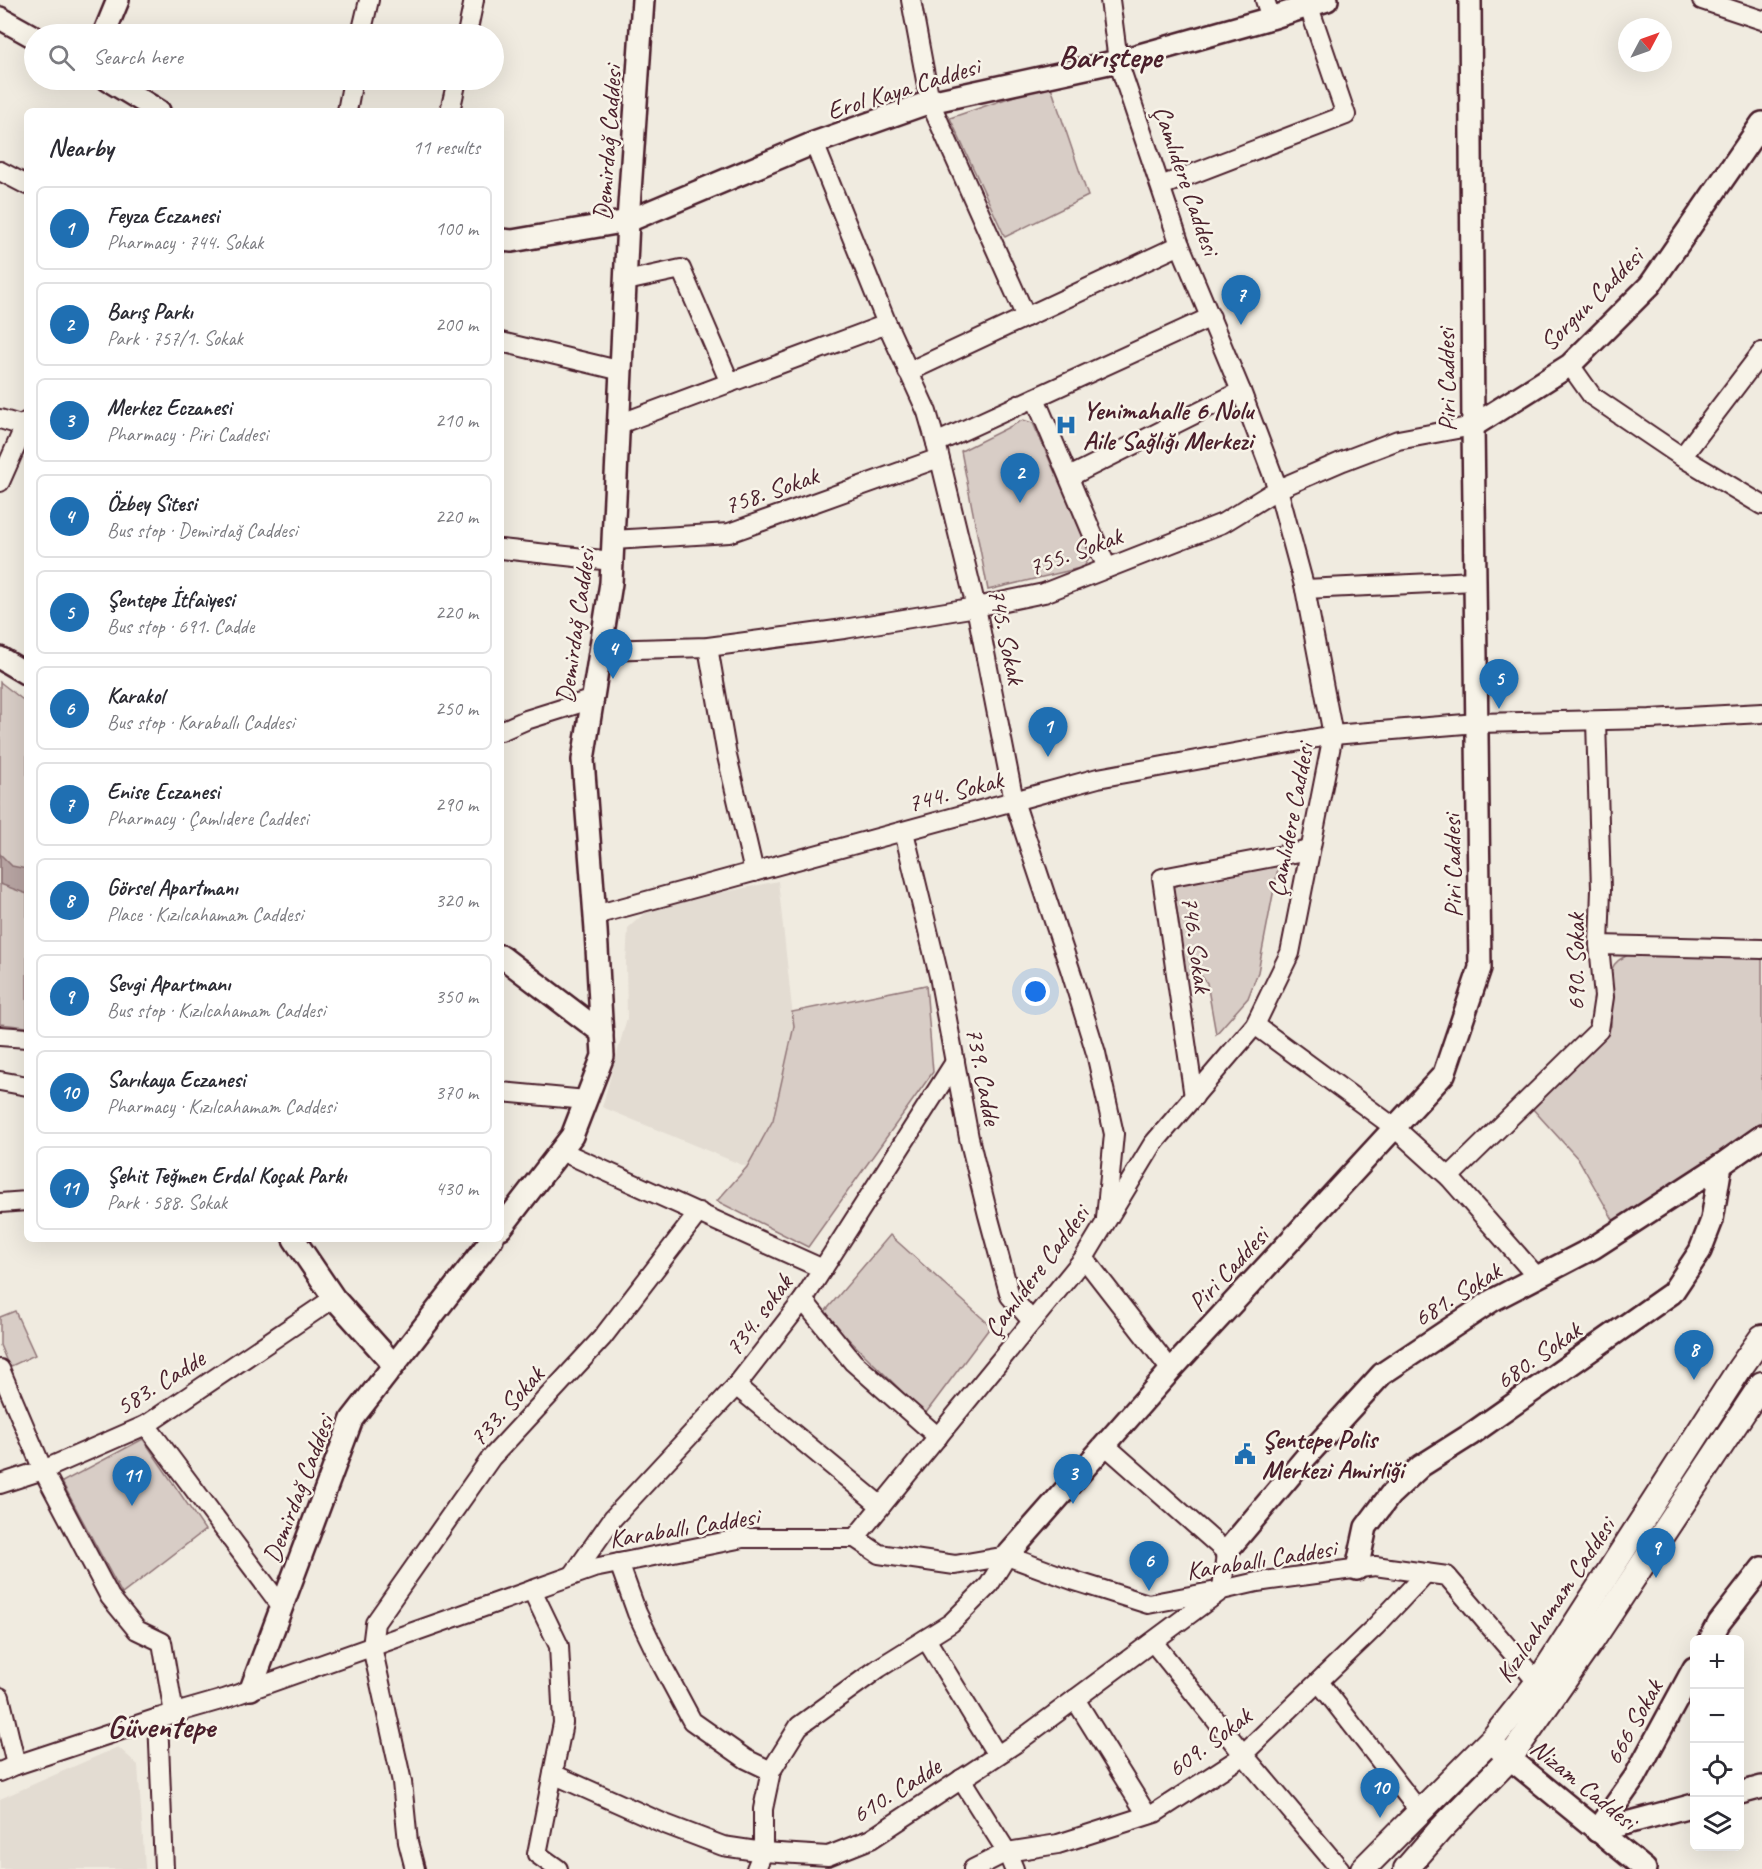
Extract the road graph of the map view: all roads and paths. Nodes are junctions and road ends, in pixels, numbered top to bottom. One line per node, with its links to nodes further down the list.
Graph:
1 (118, 0): 13 (street)
2 (369, 0): 14 (street)
3 (474, 0): 15 (street)
4 (643, 0): 30 (street, Demirdağ Caddesi)
5 (911, 0): 21 (street)
6 (1110, 0): 17 (street, Çamlıdere Caddesi)
7 (1470, 0): 48 (street, Piri Caddesi)
8 (1702, 0): 12 (street)
9 (1318, 3): 10 (street, Erol Kaya Caddesi); 29 (street)
10 (1268, 9): 17 (street, Erol Kaya Caddesi)
11 (0, 18): 16 (street)
12 (1762, 20)
13 (108, 24)
14 (364, 24)
15 (469, 24)
16 (24, 31)
17 (1118, 61): 21 (street, Erol Kaya Caddesi); 29 (street, Çamlıdere Caddesi)
18 (124, 90): 22 (street)
19 (351, 90): 23 (street)
20 (455, 90): 24 (street)
21 (930, 102): 26 (street, Erol Kaya Caddesi); 34 (street)
22 (154, 108)
23 (348, 108)
24 (451, 108)
25 (1762, 123): 39 (street, Sorgun Caddesi)
26 (814, 143): 30 (street, Erol Kaya Caddesi); 36 (street, 745. Sokak)
27 (0, 171): 28 (street)
28 (24, 183)
29 (1161, 186): 32 (street, Çamlıdere Caddesi)
30 (628, 221): 31 (street, Erol Kaya Caddesi); 33 (street, Demirdağ Caddesi)
31 (504, 240)
32 (1180, 244): 34 (street); 35 (street, Çamlıdere Caddesi)
33 (627, 281): 40 (street, Demirdağ Caddesi); 42 (street)
34 (1026, 317): 41 (street)
35 (1211, 317): 43 (street, Çamlıdere Caddesi); 44 (street, 758. Sokak)
36 (887, 324): 41 (street, 745. Sokak); 42 (street)
37 (504, 343): 40 (street)
38 (1762, 352): 51 (street)
39 (1570, 365): 48 (street, Sorgun Caddesi); 51 (street)
40 (622, 371): 46 (street, Demirdağ Caddesi)
41 (908, 372): 50 (street, 745. Sokak)
42 (730, 383): 46 (street)
43 (1241, 391): 52 (street); 54 (street, Çamlıdere Caddesi)
44 (1035, 398): 50 (street, 758. Sokak); 52 (street)
45 (0, 419): 47 (street)
46 (619, 424): 56 (street, Demirdağ Caddesi)
47 (24, 425)
48 (1473, 426): 54 (street, 755. Sokak); 60 (street, Piri Caddesi)
49 (24, 429): 53 (street)
50 (937, 450): 56 (street, 758. Sokak); 62 (street, 745. Sokak)
51 (1682, 457): 55 (street)
52 (1069, 477): 59 (street)
53 (0, 482)
54 (1278, 489): 59 (street, 755. Sokak); 61 (street, Çamlıdere Caddesi)
55 (1762, 505)
56 (614, 540): 58 (street, Demirdağ Caddesi)
57 (504, 549): 58 (street)
58 (612, 561): 64 (street, Demirdağ Caddesi)
59 (1107, 568): 62 (street, 755. Sokak)
60 (1475, 581): 61 (street); 70 (street, Piri Caddesi)
61 (1305, 589): 72 (street, Çamlıdere Caddesi)
62 (976, 607): 63 (street, 755. Sokak); 73 (street, 745. Sokak)
63 (708, 647): 64 (street, 755. Sokak); 76 (street)
64 (600, 650): 67 (street, Demirdağ Caddesi)
65 (0, 658): 66 (street)
66 (24, 672)
67 (593, 699): 71 (street); 77 (street, Demirdağ Caddesi)
68 (1762, 713): 69 (street, 744. Sokak)
69 (1596, 721): 70 (street, 744. Sokak); 78 (street, 690. Sokak)
70 (1477, 723): 72 (street, 744. Sokak); 91 (street, Piri Caddesi)
71 (504, 730)
72 (1334, 735): 73 (street, 744. Sokak); 75 (street, Çamlıdere Caddesi)
73 (1014, 801): 74 (street, 744. Sokak); 99 (street, 745. Sokak)
74 (904, 832): 76 (street, 744. Sokak); 85 (street, 739. Cadde)
75 (1310, 850): 81 (street, Çamlıdere Caddesi); 89 (street, 746. Sokak)
76 (754, 872): 77 (street, 744. Sokak)
77 (595, 915): 82 (street, Demirdağ Caddesi)
78 (1599, 945): 79 (street); 95 (street, 690. Sokak)
79 (1762, 949)
80 (504, 958): 82 (street)
81 (1255, 1025): 89 (street, Çamlıdere Caddesi); 91 (street)
82 (602, 1033): 90 (street, Demirdağ Caddesi)
83 (0, 1036): 84 (street)
84 (24, 1038)
85 (955, 1062): 104 (street, 734. sokak); 108 (street, 739. Cadde)
86 (0, 1081): 87 (street)
87 (24, 1085)
88 (504, 1092): 90 (street)
89 (1194, 1096): 99 (street, Çamlıdere Caddesi)
90 (586, 1100): 93 (street, Demirdağ Caddesi)
91 (1395, 1128): 95 (street); 112 (street, Piri Caddesi)
92 (1762, 1136): 94 (street, 681. Sokak)
93 (561, 1152): 98 (street); 100 (street, Demirdağ Caddesi)
94 (1721, 1165): 105 (street, 681. Sokak); 126 (street, 680. Sokak)
95 (1449, 1177): 105 (street)
96 (24, 1201): 97 (street)
97 (0, 1203)
98 (699, 1212): 104 (street); 135 (street, 733. Sokak)
99 (1105, 1223): 103 (street, Çamlıdere Caddesi)
100 (504, 1224)
101 (296, 1242): 106 (street)
102 (490, 1242): 110 (street, Demirdağ Caddesi)
103 (1084, 1258): 108 (street, Çamlıdere Caddesi); 112 (street)
104 (823, 1269): 107 (street, 734. sokak)
105 (1537, 1277): 122 (street, 681. Sokak)
106 (334, 1298): 110 (street); 115 (street, 583. Cadde)
107 (803, 1300): 114 (street, 734. sokak); 116 (street)
108 (1032, 1321): 116 (street, Çamlıdere Caddesi)
109 (1762, 1337): 139 (main road, Kızılcahamam Caddesi)
110 (394, 1365): 131 (street, Demirdağ Caddesi)
111 (0, 1369): 118 (street)
112 (1172, 1370): 117 (street, Piri Caddesi)
113 (1762, 1384): 139 (main road, Kızılcahamam Caddesi)
114 (736, 1386): 120 (street); 128 (street, 734. sokak)
115 (146, 1425): 118 (street, 583. Cadde); 131 (street)
116 (938, 1437): 120 (street, Çamlıdere Caddesi)
117 (1105, 1445): 122 (street); 123 (street, Piri Caddesi)
118 (43, 1470): 119 (street, 583. Cadde); 142 (street)
119 (0, 1484)
120 (881, 1506): 121 (street, Çamlıdere Caddesi)
121 (855, 1538): 123 (street); 124 (street, Karaballı Caddesi)
122 (1226, 1552): 130 (street)
123 (1007, 1556): 130 (street, Karaballı Caddesi); 133 (street)
124 (619, 1563): 128 (street, Karaballı Caddesi); 148 (street)
125 (1762, 1568): 132 (street)
126 (1357, 1569): 127 (street, Karaballı Caddesi); 130 (street, Karaballı Caddesi)
127 (1426, 1573): 137 (street, 609. Sokak); 139 (street, Karaballı Caddesi)
128 (573, 1575): 129 (street, Karaballı Caddesi)
129 (532, 1590): 135 (street, Karaballı Caddesi); 149 (street)
130 (1222, 1590): 134 (street, 610. Cadde)
131 (282, 1607): 138 (street, Demirdağ Caddesi)
132 (1713, 1635)
133 (926, 1639): 145 (street); 148 (street)
134 (1154, 1642): 141 (street, 610. Cadde); 144 (street)
135 (372, 1647): 138 (street, Karaballı Caddesi); 158 (street)
136 (1690, 1677): 154 (street, 666 Sokak)
137 (1318, 1682): 144 (street, 609. Sokak); 152 (street)
138 (251, 1689): 142 (street, Karaballı Caddesi)
139 (1545, 1691): 143 (main road, Kızılcahamam Caddesi); 146 (main road, Kızılcahamam Caddesi)
140 (0, 1696): 147 (street)
141 (1075, 1700): 145 (street, 610. Cadde); 153 (street)
142 (166, 1716): 147 (street, Karaballı Caddesi); 157 (street)
143 (1489, 1741): 146 (street, Nizam Caddesi); 152 (main road, Kızılcahamam Caddesi)
144 (1243, 1754): 153 (street, 609. Sokak); 162 (street)
145 (997, 1755): 150 (street, 610. Cadde)
146 (1510, 1758): 154 (street, Nizam Caddesi); 164 (main road, Kızılcahamam Caddesi)
147 (8, 1769)
148 (771, 1771): 155 (street)
149 (553, 1774): 155 (street, 610. Cadde); 159 (street)
150 (961, 1779): 155 (street, 610. Cadde); 156 (street)
151 (1690, 1806): 154 (street)
152 (1420, 1812): 163 (main road, Kızılcahamam Caddesi)
153 (1147, 1815): 156 (street, 609. Sokak)
154 (1597, 1831): 165 (street, Nizam Caddesi)
155 (763, 1852): 160 (street)
156 (1011, 1861): 161 (street, 609. Sokak)
157 (164, 1869)
158 (415, 1869)
159 (558, 1869)
160 (756, 1869)
161 (973, 1869)
162 (1340, 1869)
163 (1363, 1869)
164 (1406, 1869)
165 (1645, 1869)

